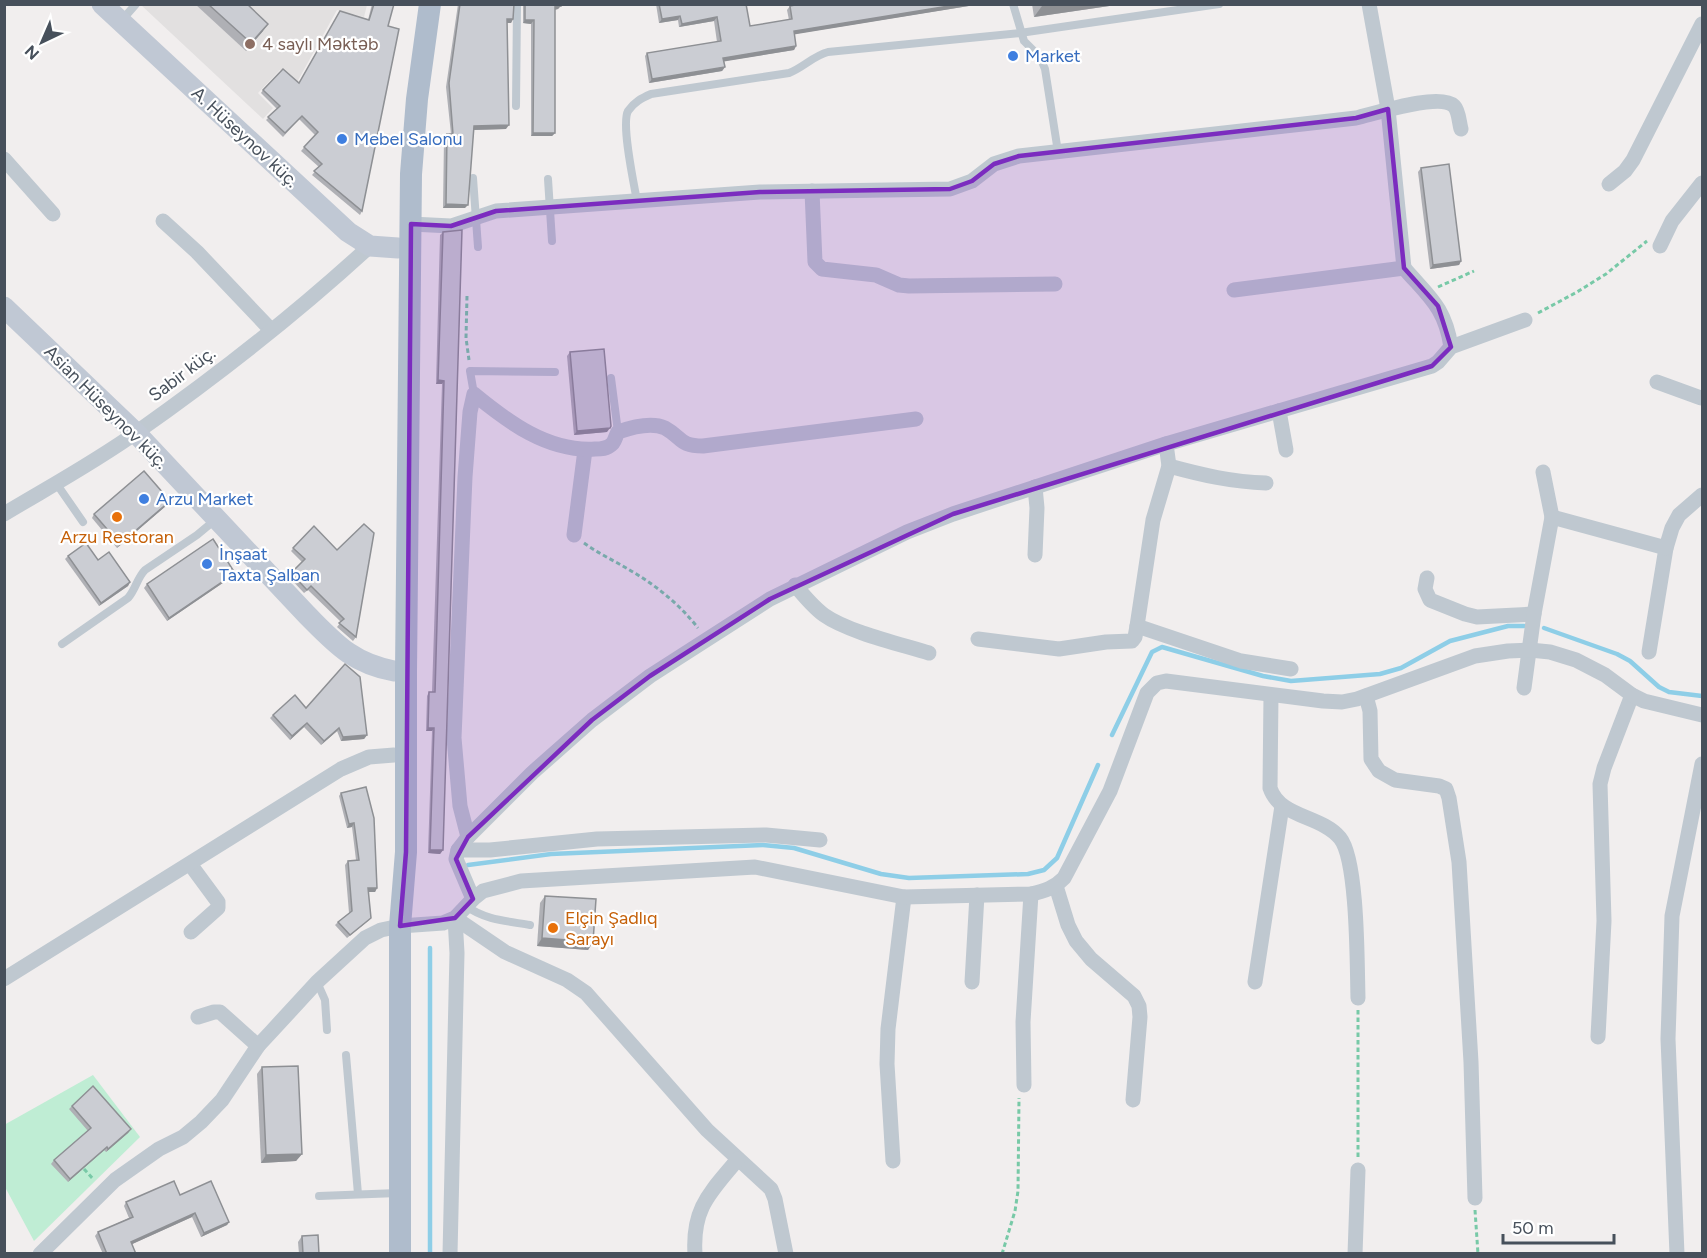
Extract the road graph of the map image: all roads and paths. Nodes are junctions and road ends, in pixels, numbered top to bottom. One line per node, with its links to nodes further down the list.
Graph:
1 (102, 4): 9 (street, A. Hüseynov küç.)
2 (136, 4): 9 (lane)
3 (417, 4): 32 (main road)
4 (430, 4): 27 (main road)
5 (517, 4): 12 (lane)
6 (1013, 4): 11 (lane)
7 (1219, 4): 11 (lane)
8 (1369, 4): 13 (street)
9 (121, 21): 30 (street, A. Hüseynov küç.)
10 (1702, 24): 20 (street)
11 (1020, 33): 15 (lane); 22 (lane)
12 (516, 106)
13 (1388, 109): 14 (street); 15 (street); 33 (street)
14 (1461, 129)
15 (1058, 152): 21 (street)
16 (4, 159): 24 (street)
17 (473, 178): 25 (lane)
18 (548, 179): 23 (lane)
19 (1702, 183): 29 (street)
20 (1609, 184)
21 (812, 191): 22 (street); 35 (street)
22 (637, 201): 23 (street)
23 (550, 207): 25 (street); 28 (lane)
24 (53, 214)
25 (477, 218): 27 (street); 31 (lane)
26 (163, 221): 41 (street)
27 (411, 224): 99 (main road)
28 (552, 241)
29 (1654, 243): 40 (path)
30 (370, 246): 32 (street, A. Hüseynov küç.); 41 (street, Sabir küç.)
31 (478, 247)
32 (398, 248): 80 (main road)
33 (1404, 268): 36 (street); 37 (street)
34 (1474, 271): 37 (path)
35 (1056, 284)
36 (1234, 290)
37 (1425, 292): 42 (street)
38 (467, 296): 43 (path)
39 (4, 307): 52 (street, Asian Hüseynov küç.)
40 (1525, 320): 42 (street)
41 (271, 330): 52 (street, Sabir küç.)
42 (1451, 347): 49 (street)
43 (471, 371): 44 (lane); 47 (lane)
44 (555, 372)
45 (611, 378): 51 (lane)
46 (1657, 382): 48 (street)
47 (474, 394): 54 (street); 90 (street)
48 (1702, 398)
49 (1279, 411): 53 (street); 55 (street)
50 (916, 419): 51 (street)
51 (618, 432): 54 (street)
52 (136, 433): 58 (street, Sabir küç.); 64 (street, Asian Hüseynov küç.)
53 (1166, 444): 56 (street); 60 (street)
54 (585, 450): 66 (street)
55 (1286, 450)
56 (1169, 466): 59 (street); 72 (street)
57 (1543, 472): 63 (street)
58 (56, 483): 62 (street, Sabir küç.); 65 (lane)
59 (1266, 483)
60 (1035, 487): 68 (street); 70 (street)
61 (1702, 495): 67 (street)
62 (4, 514)
63 (1552, 517): 67 (street); 71 (street)
64 (216, 519): 75 (lane); 80 (street, Asian Hüseynov küç.)
65 (83, 522)
66 (574, 535): 73 (path)
67 (1666, 548): 77 (street)
68 (1035, 555)
69 (1427, 579): 71 (street)
70 (795, 585): 73 (street); 78 (street)
71 (1534, 614): 76 (street)
72 (1137, 626): 74 (street); 79 (street)
73 (706, 639): 90 (street)
74 (978, 639)
75 (62, 644)
76 (1530, 650): 81 (street); 83 (street); 84 (street)
77 (1649, 652)
78 (929, 653)
79 (1291, 669)
80 (394, 671): 86 (main road)
81 (1524, 688)
82 (1271, 695): 84 (street); 88 (street); 92 (street)
83 (1632, 695): 85 (street); 108 (street)
84 (1366, 696): 119 (street)
85 (1702, 715)
86 (394, 755): 91 (street); 99 (main road)
87 (1702, 764): 128 (street)
88 (1282, 806): 104 (street); 105 (street)
89 (820, 840): 90 (street)
90 (463, 844): 96 (street)
91 (190, 864): 100 (street); 101 (street)
92 (1056, 886): 93 (street); 112 (street)
93 (1031, 894): 94 (street); 111 (street)
94 (978, 895): 95 (street); 103 (street)
95 (904, 897): 96 (street); 114 (street)
96 (469, 902): 97 (street); 98 (lane)
97 (455, 918): 99 (street); 113 (street); 122 (street)
98 (530, 925)
99 (400, 926): 102 (street); 116 (main road)
100 (191, 932)
101 (4, 979)
102 (317, 982): 107 (lane); 109 (street)
103 (972, 982)
104 (1255, 982)
105 (1358, 998): 115 (path)
106 (198, 1017): 109 (street)
107 (327, 1030)
108 (1598, 1037)
109 (258, 1046): 120 (street)
110 (346, 1055): 117 (lane)
111 (1024, 1085): 125 (path)
112 (1133, 1100)
113 (738, 1159): 123 (street); 124 (street)
114 (893, 1161)
115 (1358, 1170): 126 (street)
116 (400, 1193): 117 (lane); 121 (main road)
117 (358, 1194): 118 (lane)
118 (319, 1196)
119 (1475, 1198): 127 (path)
120 (40, 1254)
121 (400, 1254)
122 (450, 1254)
123 (695, 1254)
124 (786, 1254)
125 (1002, 1254)
126 (1355, 1254)
127 (1478, 1254)
128 (1677, 1254)

